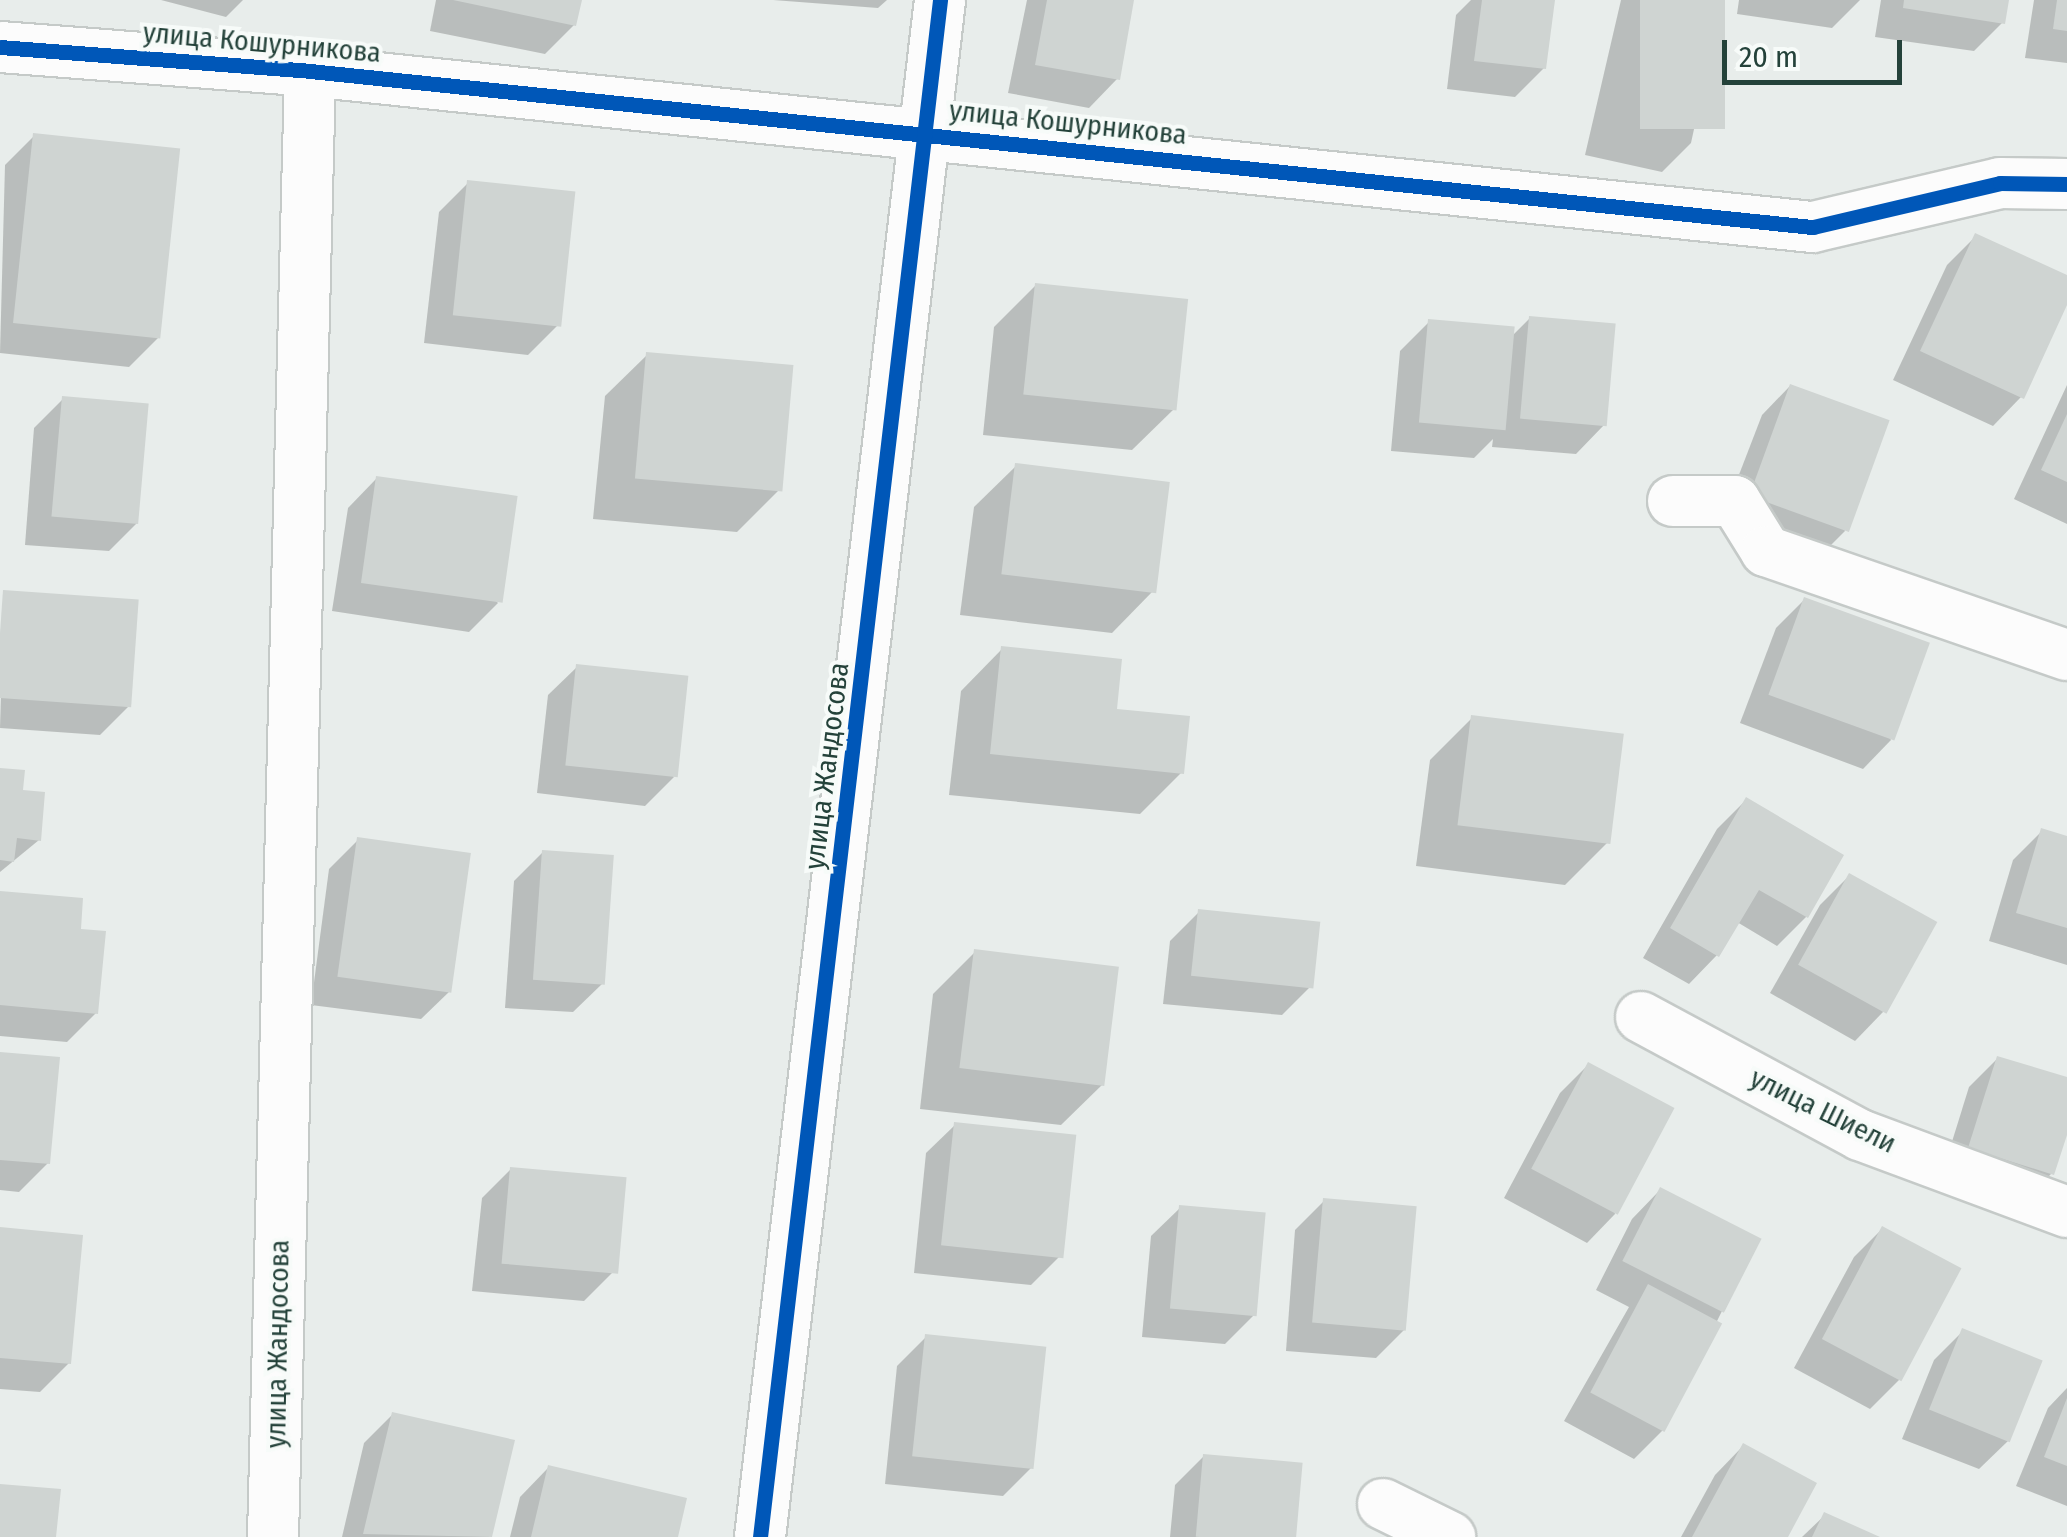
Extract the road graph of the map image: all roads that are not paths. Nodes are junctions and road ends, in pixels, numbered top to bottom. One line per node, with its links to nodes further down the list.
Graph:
1 (940, 0): 4 (street, улица Жандосова)
2 (0, 47): 3 (street, улица Кошурникова)
3 (310, 71): 4 (street, улица Кошурникова); 11 (street, улица Жандосова)
4 (927, 133): 5 (street, улица Кошурникова); 12 (street, улица Жандосова)
5 (2067, 184)
6 (1672, 501): 7 (street)
7 (2067, 655)
8 (1641, 1017): 9 (street, улица Шиели)
9 (2067, 1212)
10 (1384, 1504): 13 (street)
11 (273, 1537)
12 (760, 1537)
13 (1450, 1537)

